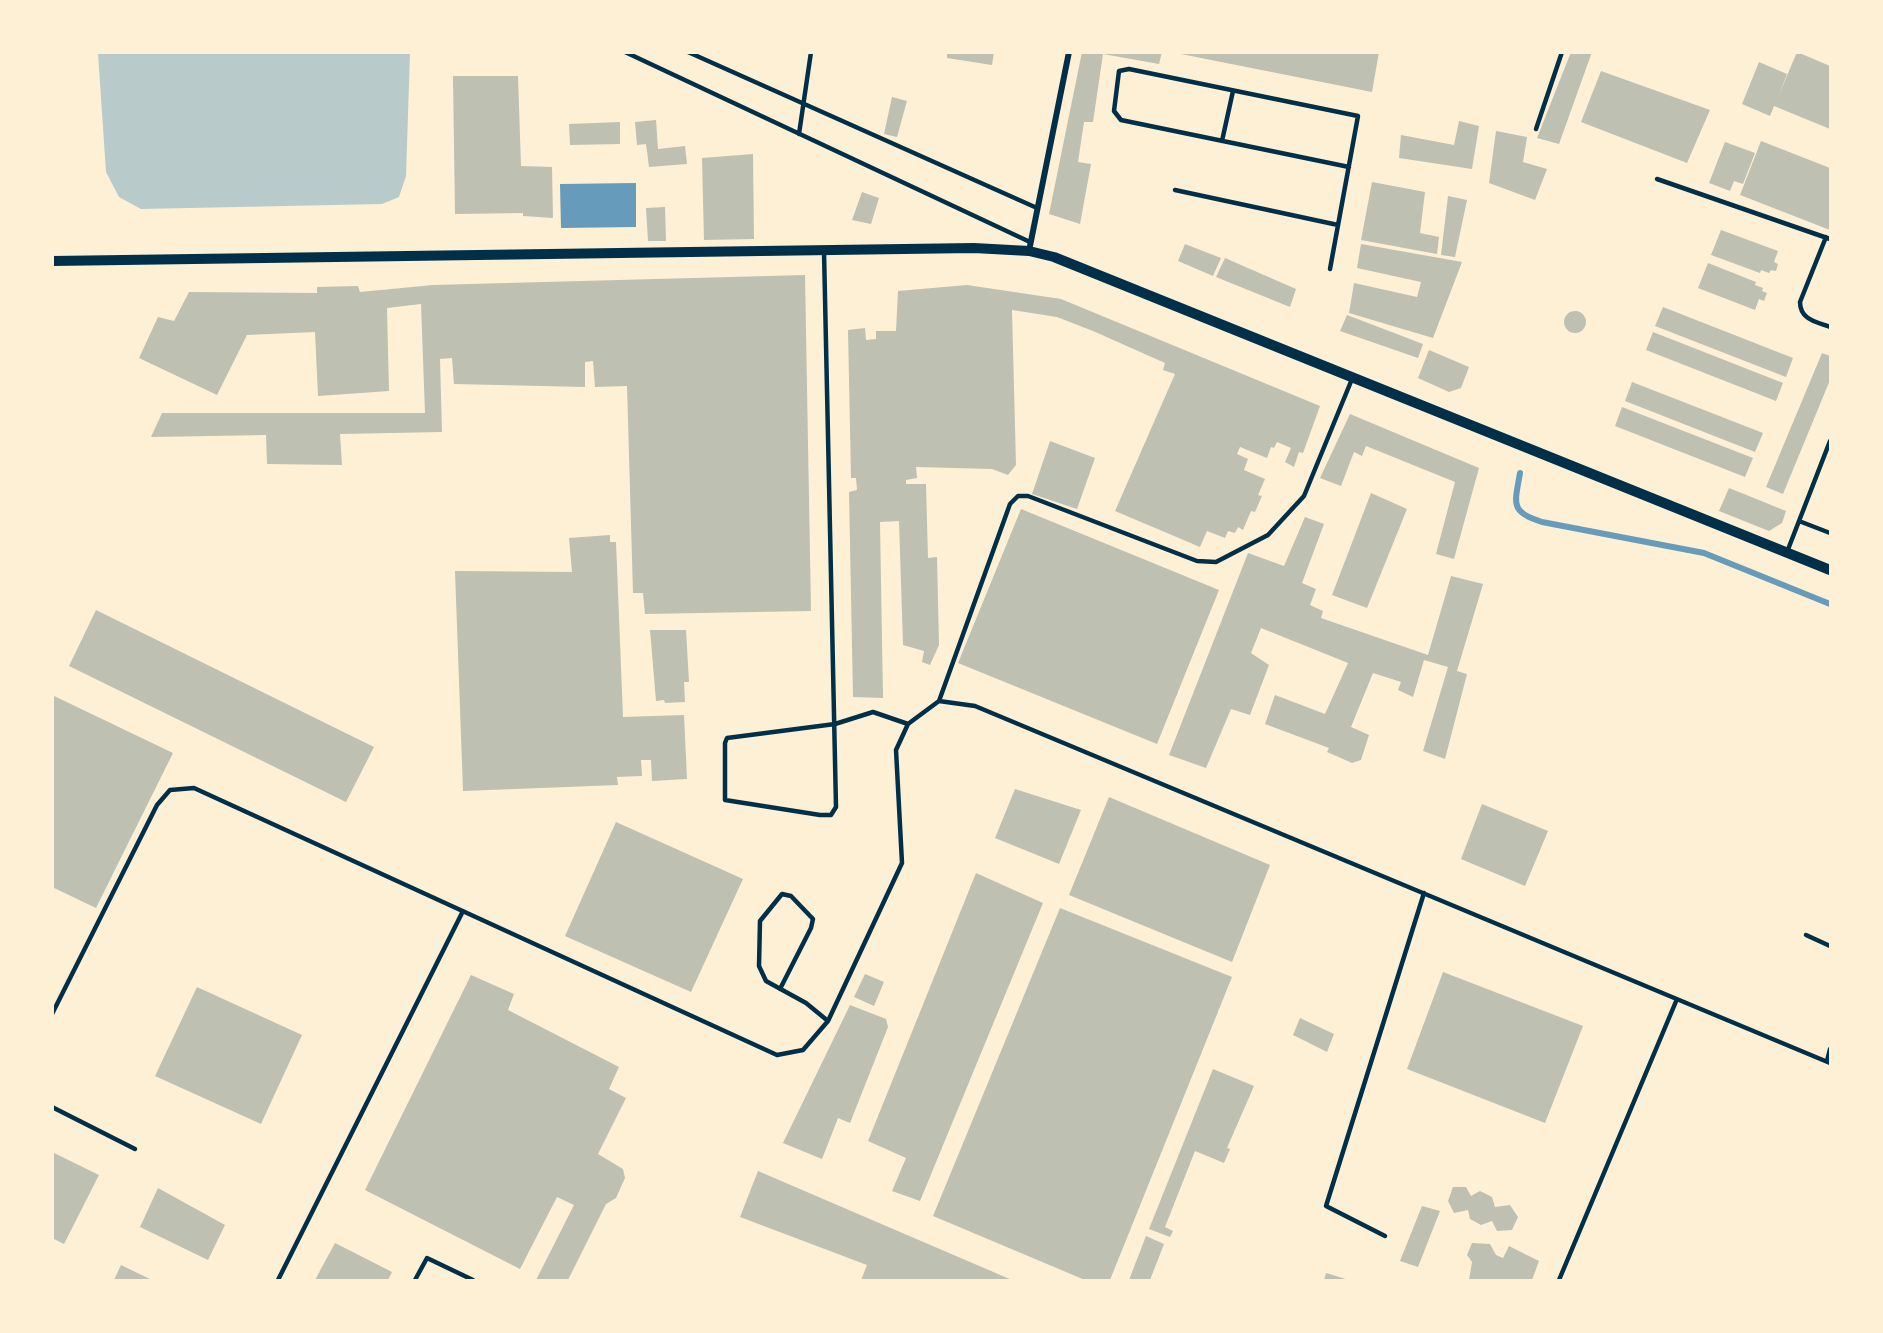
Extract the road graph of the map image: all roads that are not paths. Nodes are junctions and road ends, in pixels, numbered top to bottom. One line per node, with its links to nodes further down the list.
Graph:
1 (625, 52): 9 (lane)
2 (688, 52): 7 (lane)
3 (811, 52): 7 (lane)
4 (1069, 52): 14 (street)
5 (1562, 52): 8 (lane)
6 (1233, 91): 10 (lane); 10 (lane); 11 (lane)
7 (803, 103): 9 (lane); 14 (lane)
8 (1536, 129)
9 (799, 134): 17 (lane)
10 (1222, 141): 11 (lane)
11 (1348, 167): 15 (lane)
12 (1657, 179): 16 (lane)
13 (1175, 190): 15 (lane)
14 (1037, 208): 17 (street)
15 (1338, 225): 20 (lane)
16 (1828, 238): 21 (lane)
17 (1029, 247): 18 (street); 22 (street)
18 (824, 251): 19 (street); 29 (lane)
19 (52, 261)
20 (1330, 269)
21 (1830, 327)
22 (1352, 378): 26 (street); 28 (lane)
23 (1830, 441): 24 (lane)
24 (1799, 520): 25 (lane); 26 (lane)
25 (1830, 533)
26 (1787, 552): 27 (street)
27 (1830, 570)
28 (939, 701): 30 (lane); 31 (lane)
29 (835, 724): 29 (lane); 30 (lane)
30 (908, 724): 38 (lane)
31 (1424, 893): 36 (lane); 43 (lane)
32 (463, 911): 37 (lane); 38 (lane); 44 (lane)
33 (1806, 935): 34 (lane)
34 (1830, 946)
35 (780, 989): 35 (lane); 38 (lane)
36 (1677, 999): 40 (lane); 47 (lane)
37 (52, 1014)
38 (828, 1021)
39 (1830, 1049): 40 (lane)
40 (1829, 1062)
41 (52, 1107): 42 (lane)
42 (135, 1149)
43 (1385, 1236)
44 (278, 1281)
45 (415, 1281): 46 (lane)
46 (474, 1281)
47 (1559, 1281)

